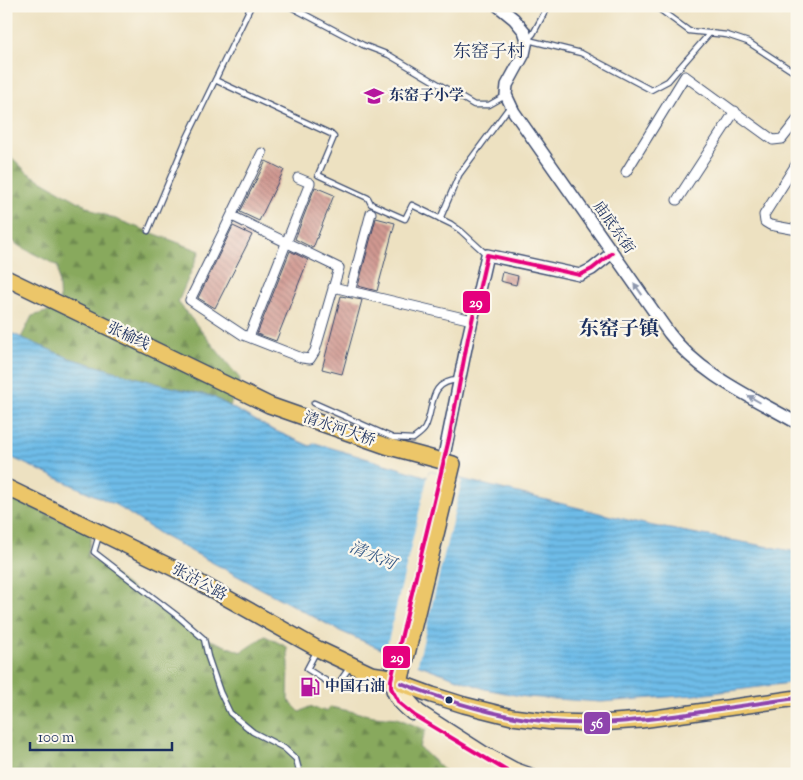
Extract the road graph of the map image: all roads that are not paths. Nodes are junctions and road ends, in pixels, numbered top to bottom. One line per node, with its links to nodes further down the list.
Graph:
1 (250, 6): 9 (lane)
2 (288, 6): 10 (lane)
3 (498, 6): 7 (street)
4 (548, 6): 7 (lane)
5 (655, 6): 6 (lane)
6 (709, 34): 7 (lane); 8 (lane)
7 (527, 40): 10 (street)
8 (797, 74)
9 (215, 80): 21 (lane); 23 (lane)
10 (506, 95): 11 (street, 庙底东街)
11 (512, 106): 21 (lane); 25 (street, 庙底东街)
12 (735, 112): 13 (street); 16 (street); 18 (street)
13 (797, 120)
14 (262, 153): 20 (street)
15 (797, 164): 22 (street)
16 (626, 172)
17 (298, 178): 24 (street)
18 (678, 200)
19 (371, 213): 29 (street)
20 (232, 216): 24 (street); 31 (street)
21 (440, 219): 26 (lane)
22 (797, 230)
23 (148, 231)
24 (287, 243): 28 (street); 31 (street)
25 (612, 253): 26 (street); 35 (street, 庙底东街, one-way to 25)
26 (486, 255): 30 (street)
27 (6, 278): 33 (main road, 张榆线)
28 (333, 288): 29 (street); 31 (street)
29 (350, 292): 30 (street)
30 (472, 320): 32 (street)
31 (249, 337)
32 (460, 380): 34 (lane); 36 (street)
33 (250, 396): 36 (main road, 清水河大桥)
34 (314, 403)
35 (797, 423)
36 (444, 467): 41 (main road)
37 (6, 487): 38 (main road, 张沽公路)
38 (99, 533): 39 (main road, 张沽公路); 46 (lane)
39 (318, 648): 40 (main road, 张沽公路); 40 (lane)
40 (351, 664): 41 (main road, 张沽公路)
41 (395, 678): 42 (main road); 43 (main road); 47 (main road); 48 (main road)
42 (797, 690)
43 (797, 698)
44 (6, 770): 45 (lane)
45 (9, 774)
46 (300, 774)
47 (512, 774)
48 (529, 774)

